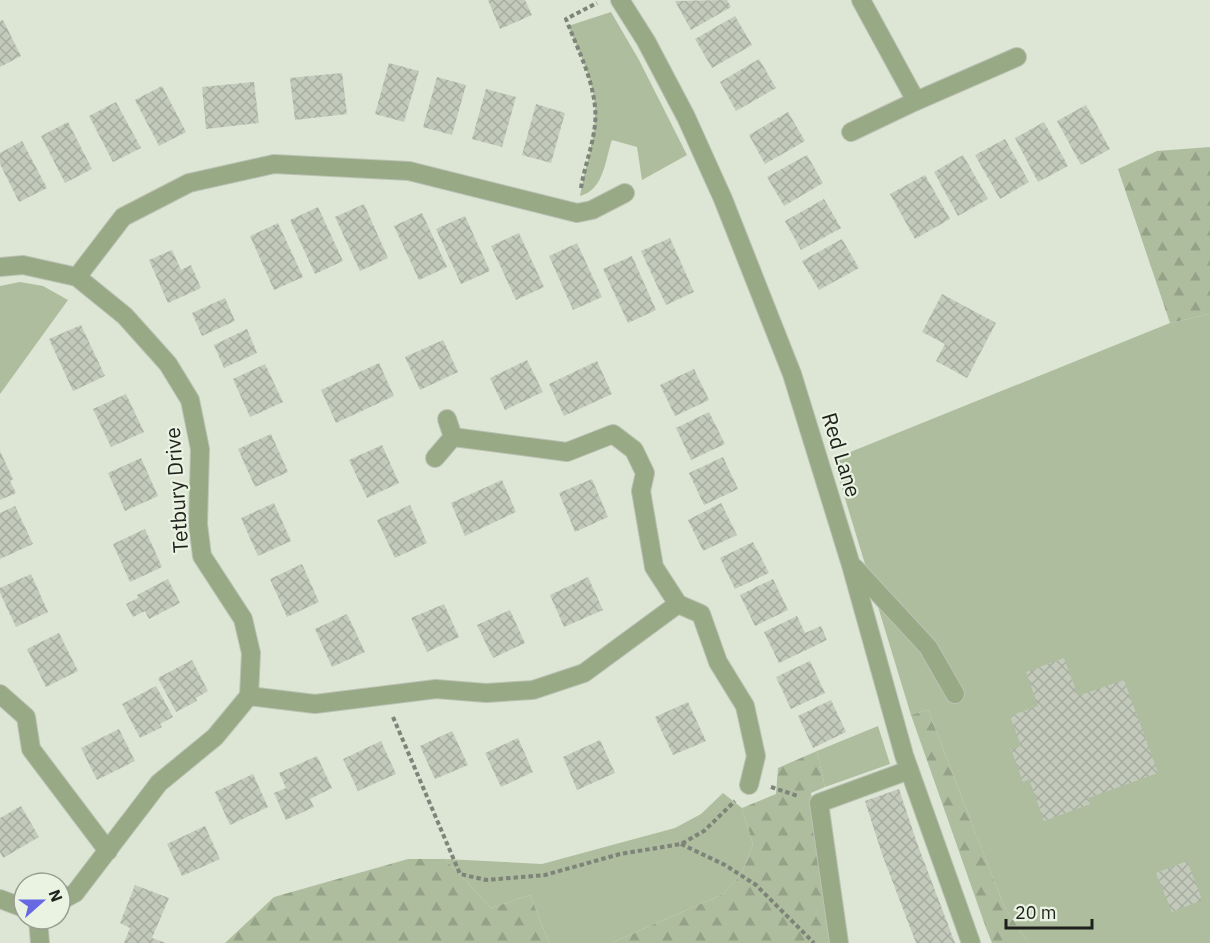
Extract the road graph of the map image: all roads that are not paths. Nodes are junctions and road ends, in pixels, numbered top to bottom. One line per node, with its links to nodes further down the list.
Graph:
1 (620, 0): 12 (street, Red Lane)
2 (861, 0): 4 (street)
3 (1017, 57): 4 (street)
4 (916, 101): 5 (street)
5 (851, 132)
6 (625, 193): 8 (street)
7 (0, 267): 8 (street)
8 (77, 277): 16 (street, Tetbury Drive)
9 (447, 419): 10 (street)
10 (453, 436): 11 (street); 13 (street)
11 (435, 458)
12 (851, 565): 15 (street); 17 (street, Red Lane)
13 (678, 604): 16 (street); 18 (street)
14 (0, 694): 19 (street)
15 (954, 694)
16 (249, 696): 19 (street)
17 (909, 770): 21 (street); 22 (street, Red Lane)
18 (749, 784)
19 (108, 850): 20 (street)
20 (72, 894)
21 (839, 943)
22 (971, 943)

